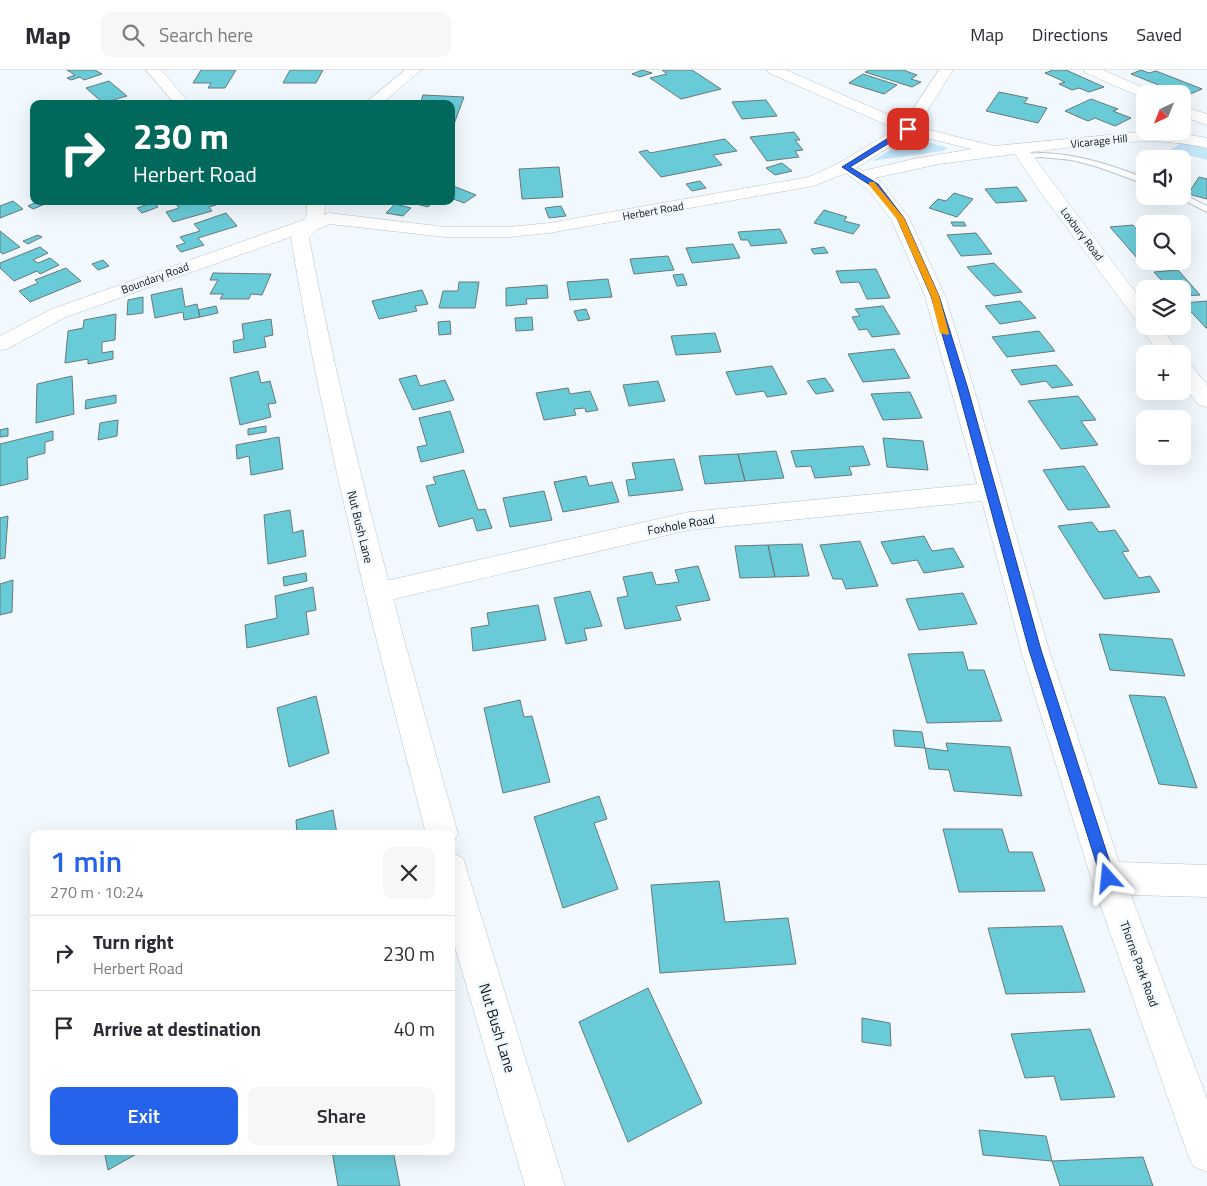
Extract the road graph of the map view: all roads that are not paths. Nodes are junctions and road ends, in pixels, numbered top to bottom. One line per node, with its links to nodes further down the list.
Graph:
1 (153, 70): 7 (street)
2 (414, 70): 8 (street)
3 (774, 70): 11 (street)
4 (946, 70): 11 (street, Herbert Road)
5 (1091, 70): 6 (street)
6 (1136, 90)
7 (179, 100)
8 (376, 100)
9 (1191, 114): 10 (street)
10 (1207, 120)
11 (908, 129): 13 (street); 15 (street, Herbert Road)
12 (1207, 143): 14 (street, Vicarage Hill)
13 (997, 150): 14 (street, Vicarage Hill); 15 (street)
14 (1022, 152): 16 (lane); 20 (street, Loxbury Road)
15 (853, 172): 18 (street, Herbert Road); 24 (street, Thorne Park Road)
16 (1136, 177)
17 (1191, 201): 19 (lane)
18 (313, 207): 21 (street, Boundary Road); 25 (street, Nut Bush Lane)
19 (1207, 209)
20 (1136, 307)
21 (0, 344)
22 (1191, 380): 23 (street)
23 (1207, 400)
24 (991, 491): 25 (street, Foxhole Road); 27 (street, Thorne Park Road)
25 (377, 593): 26 (street, Nut Bush Lane)
26 (441, 830)
27 (1108, 878): 28 (street); 30 (street, Thorne Park Road)
28 (1207, 881)
29 (455, 884): 31 (street, Nut Bush Lane)
30 (1207, 1152)
31 (545, 1186)

